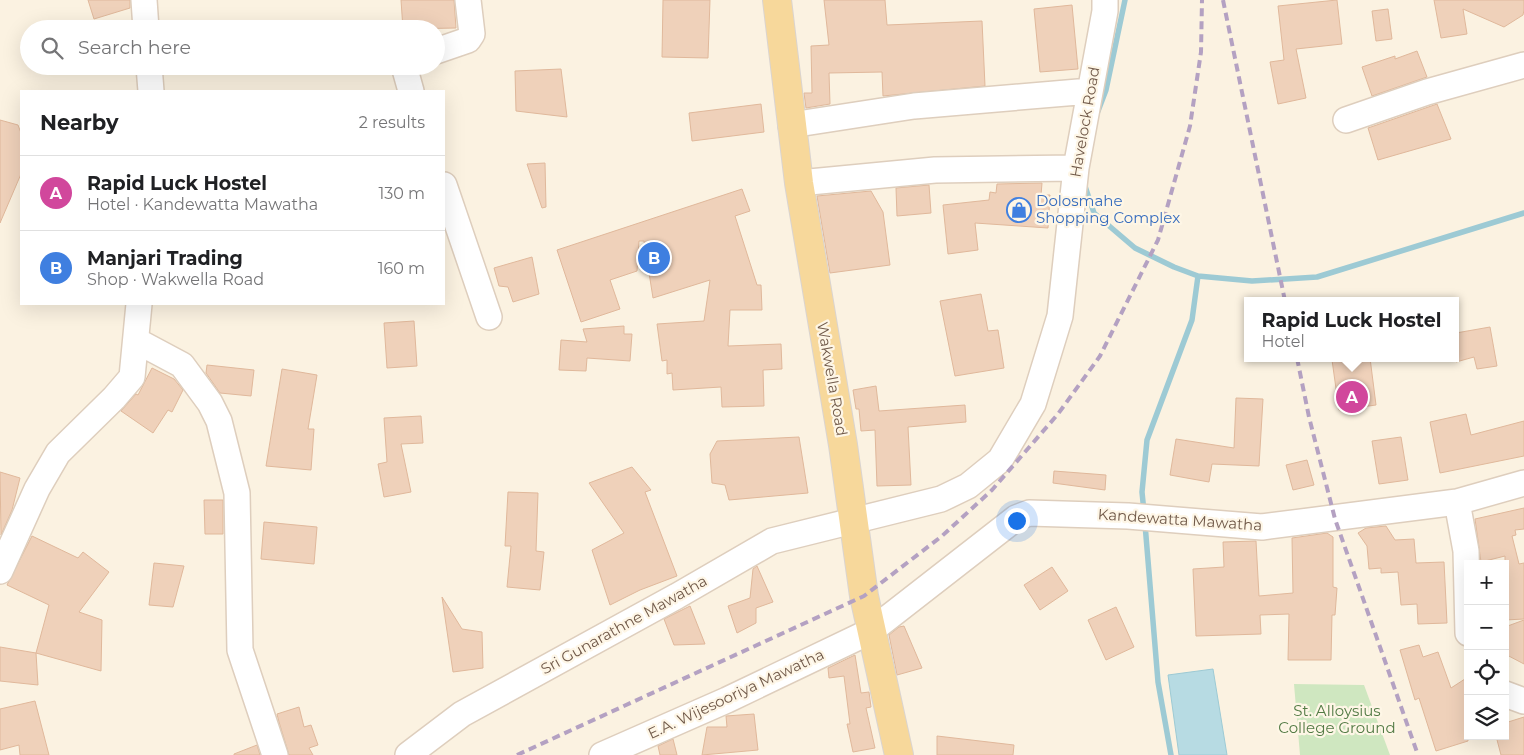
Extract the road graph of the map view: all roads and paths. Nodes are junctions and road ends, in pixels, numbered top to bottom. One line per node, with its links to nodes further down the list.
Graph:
1 (144, 0): 5 (street)
2 (468, 0): 6 (street)
3 (777, 0): 14 (main road, Wakwella Road)
4 (1105, 0): 12 (street, Havelock Road)
5 (145, 20)
6 (445, 48)
7 (1524, 65): 13 (street)
8 (150, 75): 10 (street)
9 (407, 75): 11 (street)
10 (151, 90)
11 (411, 90)
12 (1090, 91): 14 (street); 15 (street, Havelock Road)
13 (1346, 120)
14 (791, 125): 16 (main road, Wakwella Road)
15 (1076, 168): 16 (street); 23 (street, Havelock Road)
16 (799, 182): 23 (main road, Wakwella Road)
17 (445, 188): 19 (street)
18 (139, 305): 20 (street)
19 (489, 317)
20 (137, 341): 24 (street); 29 (street)
21 (1524, 483): 22 (street, Kandewatta Mawatha)
22 (1458, 502): 25 (street); 26 (street, Kandewatta Mawatha)
23 (853, 520): 26 (main road, Wakwella Road); 30 (street, Sri Gunarathne Mawatha)
24 (0, 571)
25 (1467, 605)
26 (871, 632): 31 (street, E.A. Wijesooriya Mawatha); 32 (main road, Wakwella Road)
27 (1508, 695): 28 (street)
28 (1524, 701)
29 (275, 755)
30 (408, 755)
31 (602, 755)
32 (899, 755)

